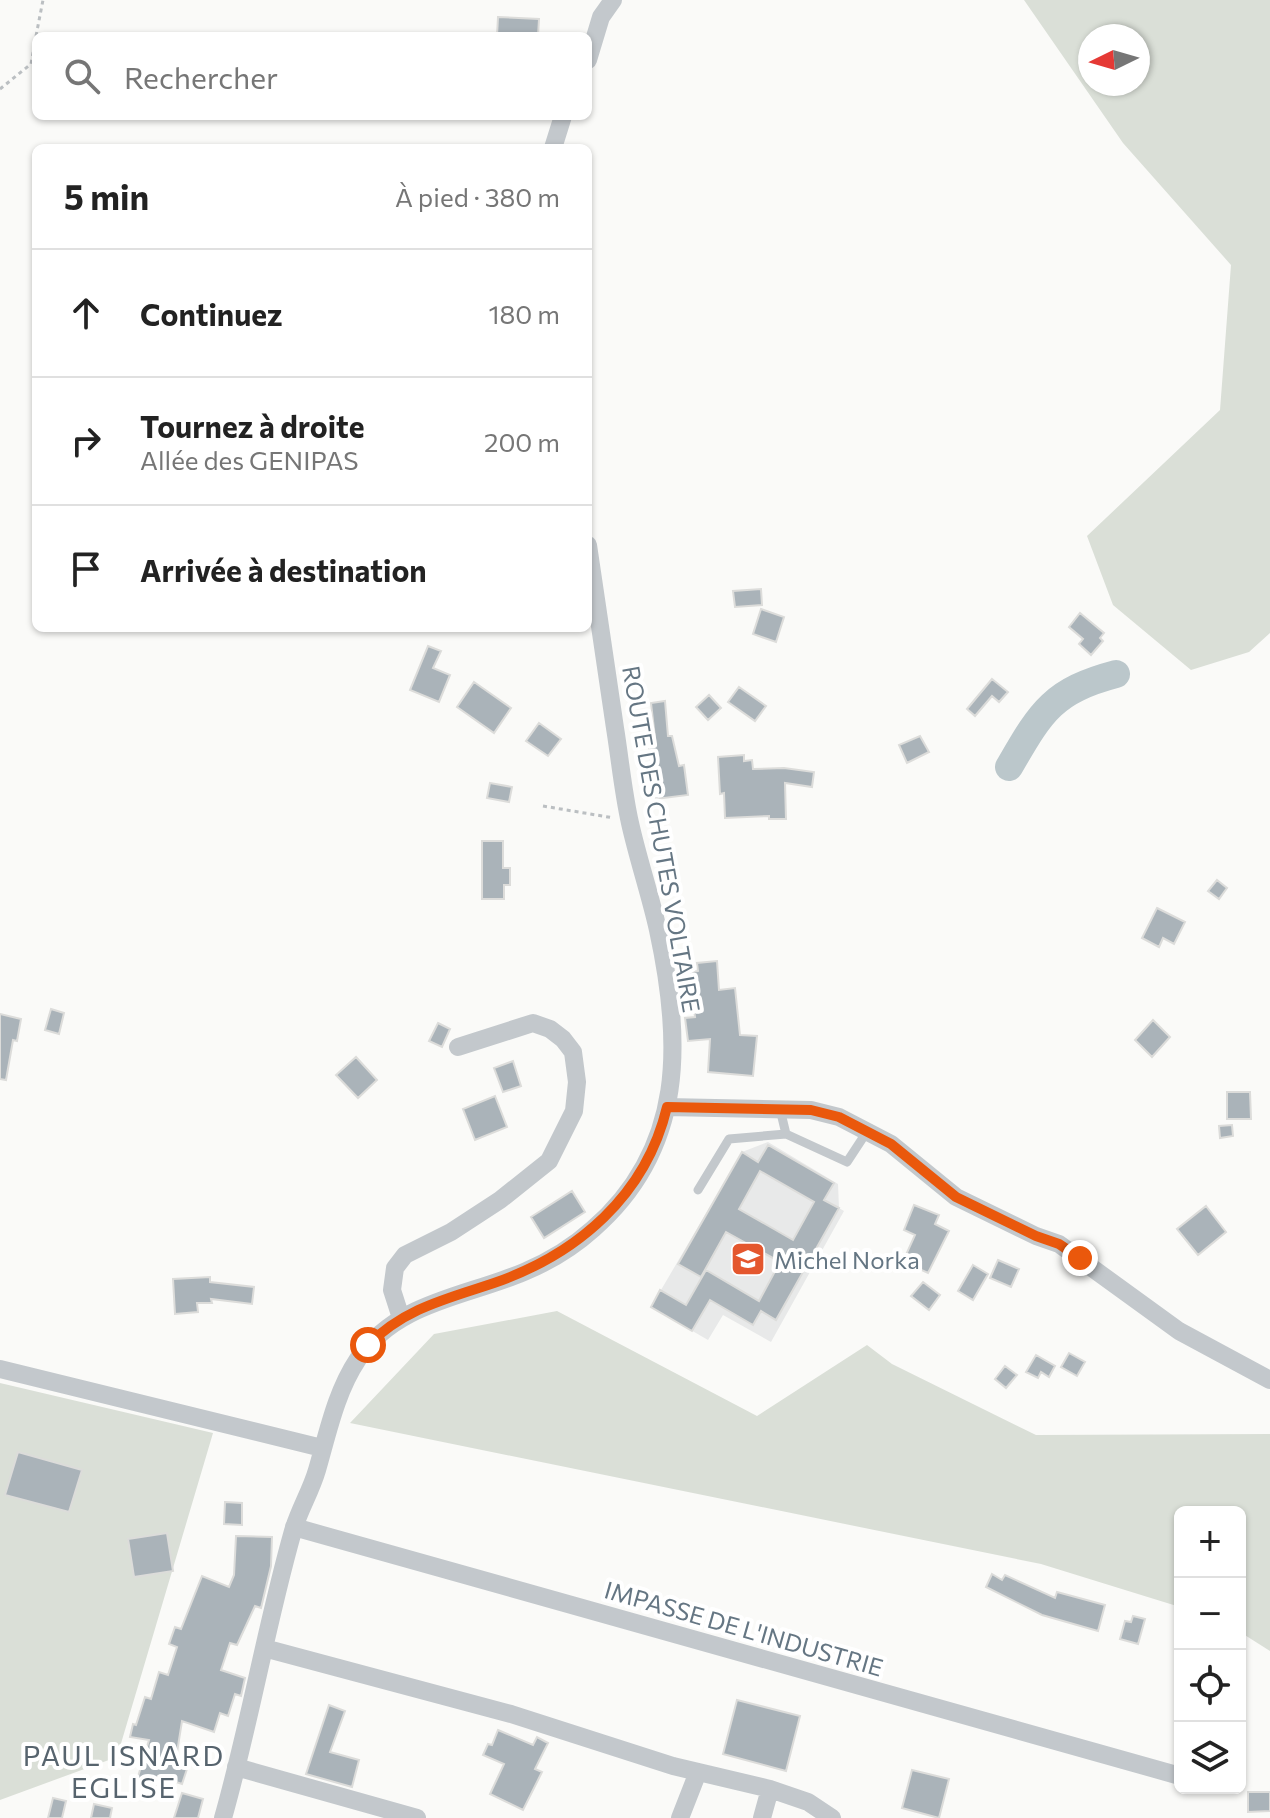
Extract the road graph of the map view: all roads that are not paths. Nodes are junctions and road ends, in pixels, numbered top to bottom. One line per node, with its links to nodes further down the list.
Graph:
1 (613, 0): 2 (street)
2 (592, 47)
3 (562, 120): 4 (street)
4 (554, 144)
5 (592, 572): 7 (street, ROUTE DES CHUTES VOLTAIRE)
6 (458, 1047): 12 (street)
7 (667, 1107): 8 (street); 12 (street, ROUTE DES CHUTES VOLTAIRE)
8 (780, 1109): 9 (street); 10 (lane)
9 (868, 1130): 10 (lane); 14 (street)
10 (786, 1134): 11 (lane)
11 (698, 1190)
12 (401, 1318): 15 (street, ROUTE DES CHUTES VOLTAIRE)
13 (0, 1369): 15 (street)
14 (1270, 1380)
15 (322, 1448): 16 (street, ROUTE DES CHUTES VOLTAIRE)
16 (294, 1527): 17 (street, ROUTE DES CHUTES VOLTAIRE); 20 (street, IMPASSE DE L'INDUSTRIE)
17 (264, 1648): 18 (street, ROUTE DES CHUTES VOLTAIRE); 19 (street)
18 (236, 1767): 22 (street, ROUTE DES CHUTES VOLTAIRE); 23 (street)
19 (698, 1772): 21 (street); 24 (street)
20 (1174, 1774)
21 (770, 1789): 25 (street); 26 (street)
22 (223, 1818)
23 (417, 1818)
24 (680, 1818)
25 (762, 1818)
26 (832, 1818)

